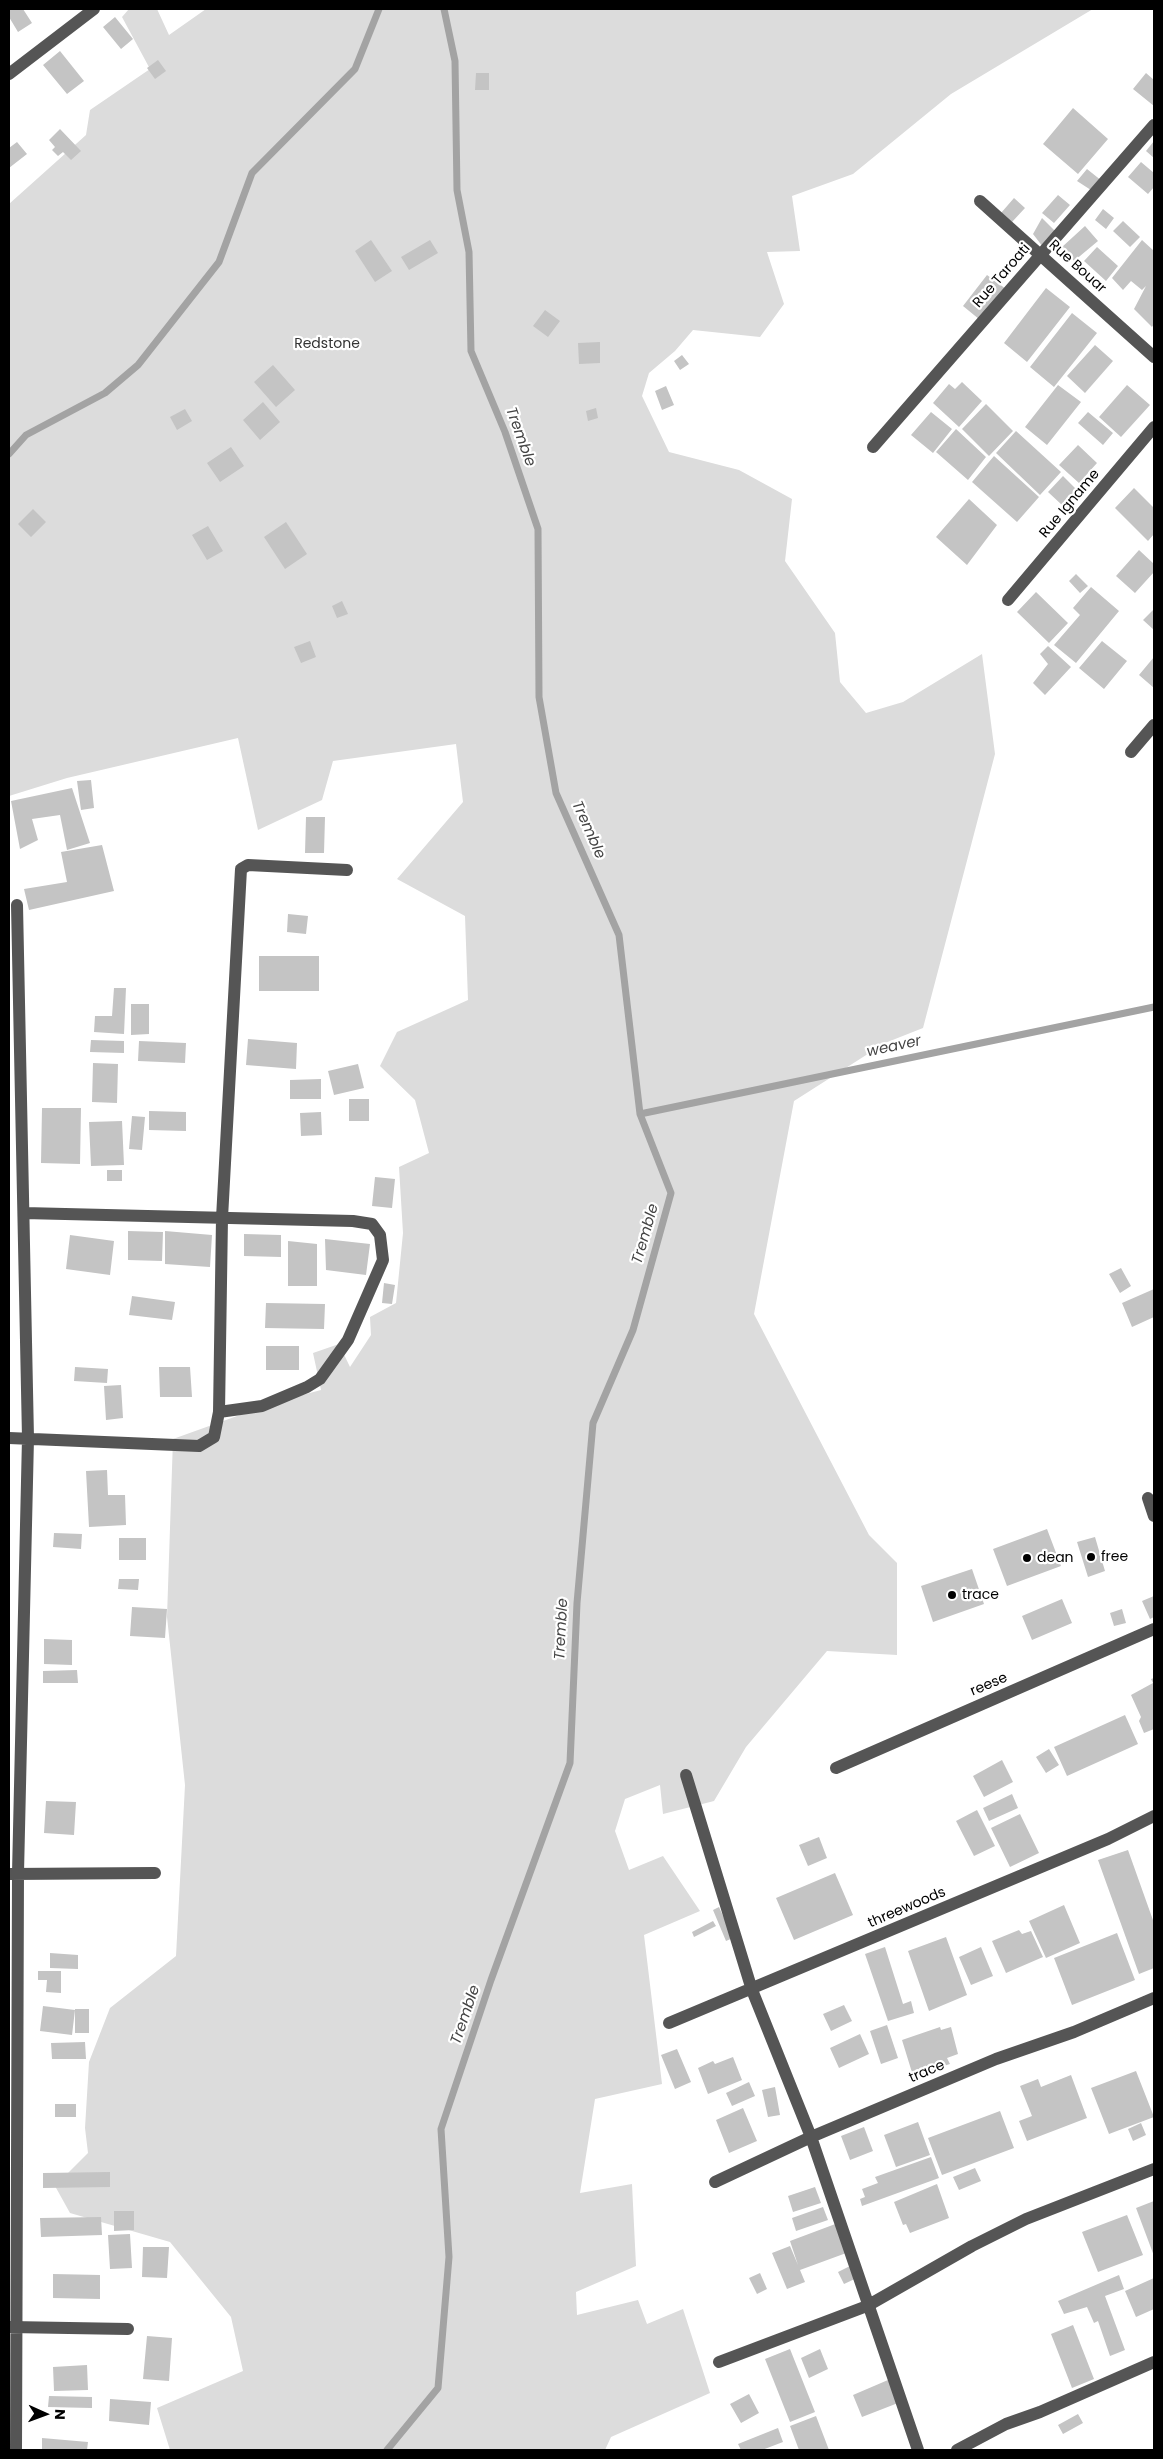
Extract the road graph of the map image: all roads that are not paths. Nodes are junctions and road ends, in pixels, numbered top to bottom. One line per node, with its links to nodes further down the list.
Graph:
1 (94, 9): 2 (street)
2 (9, 74)
3 (1154, 125): 5 (street, Rue Taroati)
4 (980, 201): 5 (street, Rue Bouar)
5 (1040, 255): 6 (street, Rue Bouar); 8 (street, Rue Taroati)
6 (1154, 357)
7 (1154, 426): 9 (street, Rue Igname)
8 (873, 447)
9 (1008, 600)
10 (1154, 725): 11 (street)
11 (1131, 752)
12 (348, 870): 15 (street)
13 (17, 905): 14 (street)
14 (24, 1213): 15 (street); 18 (street)
15 (222, 1218): 16 (street); 16 (street)
16 (219, 1412): 18 (street)
17 (9, 1438): 18 (street)
18 (28, 1438): 25 (street)
19 (1148, 1498): 20 (street)
20 (1154, 1516)
21 (1154, 1629): 22 (street, reese)
22 (836, 1768)
23 (686, 1775): 27 (street)
24 (1154, 1816): 27 (street, threewoods)
25 (13, 1873): 26 (street); 34 (street)
26 (155, 1873)
27 (752, 1990): 29 (street, threewoods); 30 (street)
28 (1154, 1998): 30 (street, trace)
29 (669, 2023)
30 (811, 2138): 32 (street, trace); 33 (street)
31 (1154, 2169): 33 (street)
32 (715, 2182)
33 (868, 2306): 36 (street); 39 (street)
34 (13, 2327): 35 (street); 38 (street)
35 (128, 2329)
36 (719, 2362)
37 (1154, 2362): 40 (street)
38 (16, 2450)
39 (918, 2450)
40 (957, 2450)

